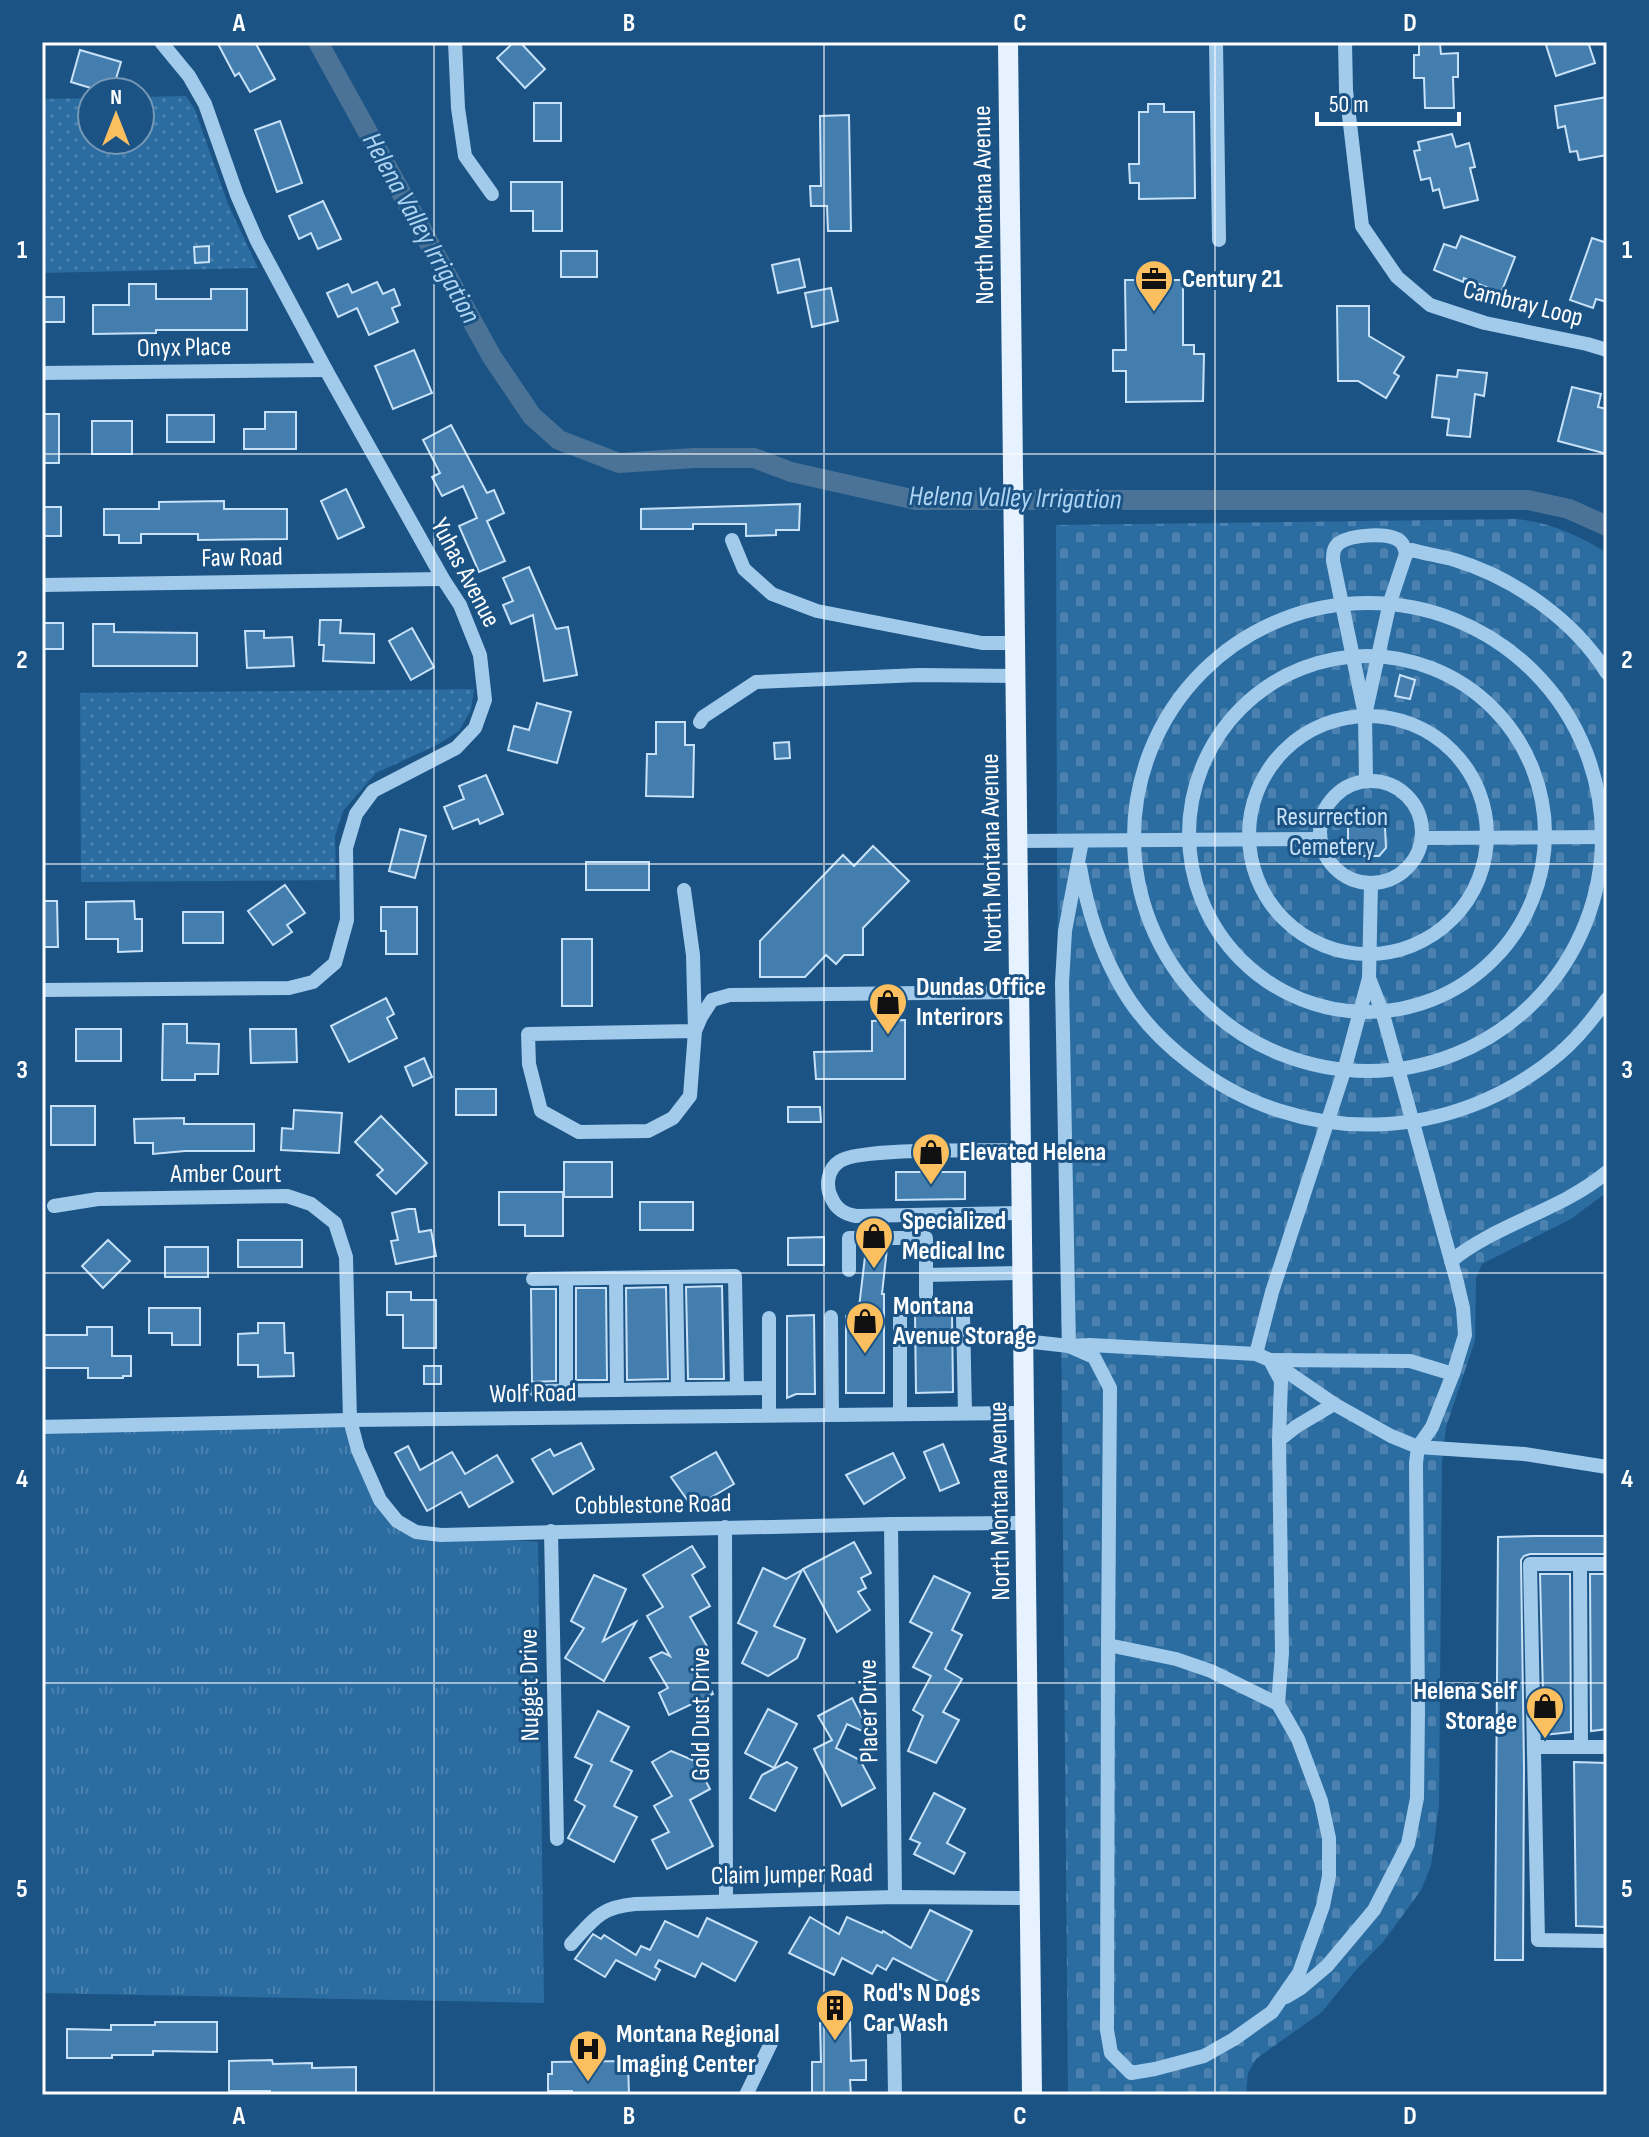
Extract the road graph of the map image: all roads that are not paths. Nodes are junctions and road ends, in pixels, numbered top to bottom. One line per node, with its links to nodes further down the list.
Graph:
1 (161, 42): 9 (street, Yuhas Avenue)
2 (455, 42): 6 (street)
3 (1008, 42): 17 (main road, North Montana Avenue)
4 (1216, 42): 7 (street)
5 (1345, 42): 8 (street, Cambray Loop)
6 (492, 194)
7 (1219, 240)
8 (1607, 350)
9 (326, 370): 10 (street, Onyx Place); 13 (street, Yuhas Avenue)
10 (42, 373)
11 (732, 540): 17 (street)
12 (1406, 554): 15 (street); 16 (street); 20 (street)
13 (443, 579): 14 (street, Faw Road); 40 (street, Yuhas Avenue)
14 (42, 585)
15 (1341, 602): 16 (street); 18 (street); 30 (street)
16 (1390, 602): 19 (street); 26 (street)
17 (1015, 643): 21 (main road, North Montana Avenue)
18 (1353, 656): 19 (street); 22 (street); 31 (street)
19 (1378, 656): 22 (street); 25 (street)
20 (1607, 673)
21 (1016, 676): 23 (street); 33 (main road, North Montana Avenue)
22 (1365, 715): 24 (street); 28 (street); 32 (street)
23 (700, 722)
24 (1366, 780): 27 (street); 29 (street)
25 (1545, 837): 26 (street); 28 (street); 43 (street)
26 (1605, 837): 46 (street)
27 (1423, 838): 28 (street); 36 (street)
28 (1488, 838): 38 (street)
29 (1320, 839): 32 (street); 36 (street)
30 (1133, 840): 31 (street); 34 (street); 47 (street)
31 (1188, 840): 32 (street); 44 (street)
32 (1247, 840): 38 (street)
33 (1018, 841): 34 (street); 41 (main road, North Montana Avenue)
34 (1082, 841): 35 (street)
35 (1079, 862): 48 (street); 68 (street)
36 (1371, 884): 38 (street)
37 (684, 890): 45 (street)
38 (1370, 955): 39 (street)
39 (1369, 978): 43 (street); 44 (street)
40 (42, 990)
41 (1020, 992): 45 (street); 50 (main road, North Montana Avenue)
42 (1607, 999): 49 (street)
43 (1382, 1011): 44 (street); 46 (street)
44 (1359, 1012): 47 (street)
45 (695, 1031): 45 (street)
46 (1398, 1069): 47 (street); 49 (street)
47 (1344, 1071): 48 (street)
48 (1327, 1122): 49 (street); 69 (street)
49 (1414, 1122): 54 (street)
50 (1021, 1150): 53 (main road, North Montana Avenue); 53 (street)
51 (1607, 1172): 54 (street)
52 (54, 1206): 83 (street, Amber Court)
53 (1022, 1213): 56 (main road, North Montana Avenue)
54 (1451, 1261): 70 (street)
55 (849, 1270): 57 (street)
56 (1023, 1273): 57 (street); 67 (main road, North Montana Avenue)
57 (926, 1275): 62 (street)
58 (676, 1277): 59 (street); 71 (street); 73 (street)
59 (616, 1278): 61 (street); 74 (street)
60 (533, 1279): 61 (street)
61 (566, 1279): 76 (street)
62 (926, 1295)
63 (963, 1315): 78 (street)
64 (900, 1316): 82 (street)
65 (831, 1317): 81 (street)
66 (769, 1318): 72 (street)
67 (1024, 1341): 68 (street); 79 (main road, North Montana Avenue)
68 (1069, 1346): 69 (street); 94 (street)
69 (1263, 1357): 70 (street); 77 (street); 85 (street)
70 (1453, 1374): 86 (street)
71 (737, 1388): 72 (street); 73 (street)
72 (769, 1388): 80 (street)
73 (678, 1389): 74 (street)
74 (617, 1390): 76 (street)
75 (536, 1391): 76 (street)
76 (566, 1391)
77 (1334, 1404): 85 (street); 86 (street)
78 (965, 1413): 79 (street, Wolf Road); 82 (street, Wolf Road)
79 (1025, 1413): 88 (main road, North Montana Avenue)
80 (769, 1414): 81 (street, Wolf Road); 83 (street, Wolf Road)
81 (832, 1414): 82 (street, Wolf Road)
82 (900, 1414)
83 (350, 1420): 84 (street, Wolf Road); 91 (street, Cobblestone Road)
84 (42, 1427)
85 (1279, 1440): 95 (street)
86 (1418, 1447): 87 (street); 105 (street)
87 (1607, 1467)
88 (1026, 1523): 89 (street, Cobblestone Road); 101 (main road, North Montana Avenue)
89 (891, 1524): 90 (street, Cobblestone Road); 100 (street, Placer Drive)
90 (725, 1527): 91 (street, Cobblestone Road); 102 (street, Gold Dust Drive)
91 (551, 1531): 99 (street, Nugget Drive)
92 (1580, 1564): 93 (street); 96 (street); 97 (street)
93 (1607, 1564)
94 (1108, 1645): 95 (street); 105 (street)
95 (1278, 1704): 105 (street)
96 (1534, 1747): 97 (street); 103 (street)
97 (1581, 1747): 98 (street)
98 (1607, 1747)
99 (557, 1839)
100 (895, 1897): 101 (street, Claim Jumper Road); 102 (street, Claim Jumper Road)
101 (1029, 1898): 110 (main road, North Montana Avenue)
102 (726, 1901): 104 (street, Claim Jumper Road)
103 (1607, 1941)
104 (571, 1944)
105 (1280, 2001)
106 (894, 2033): 109 (street)
107 (772, 2041): 108 (street)
108 (746, 2095)
109 (895, 2095)
110 (1032, 2095)

